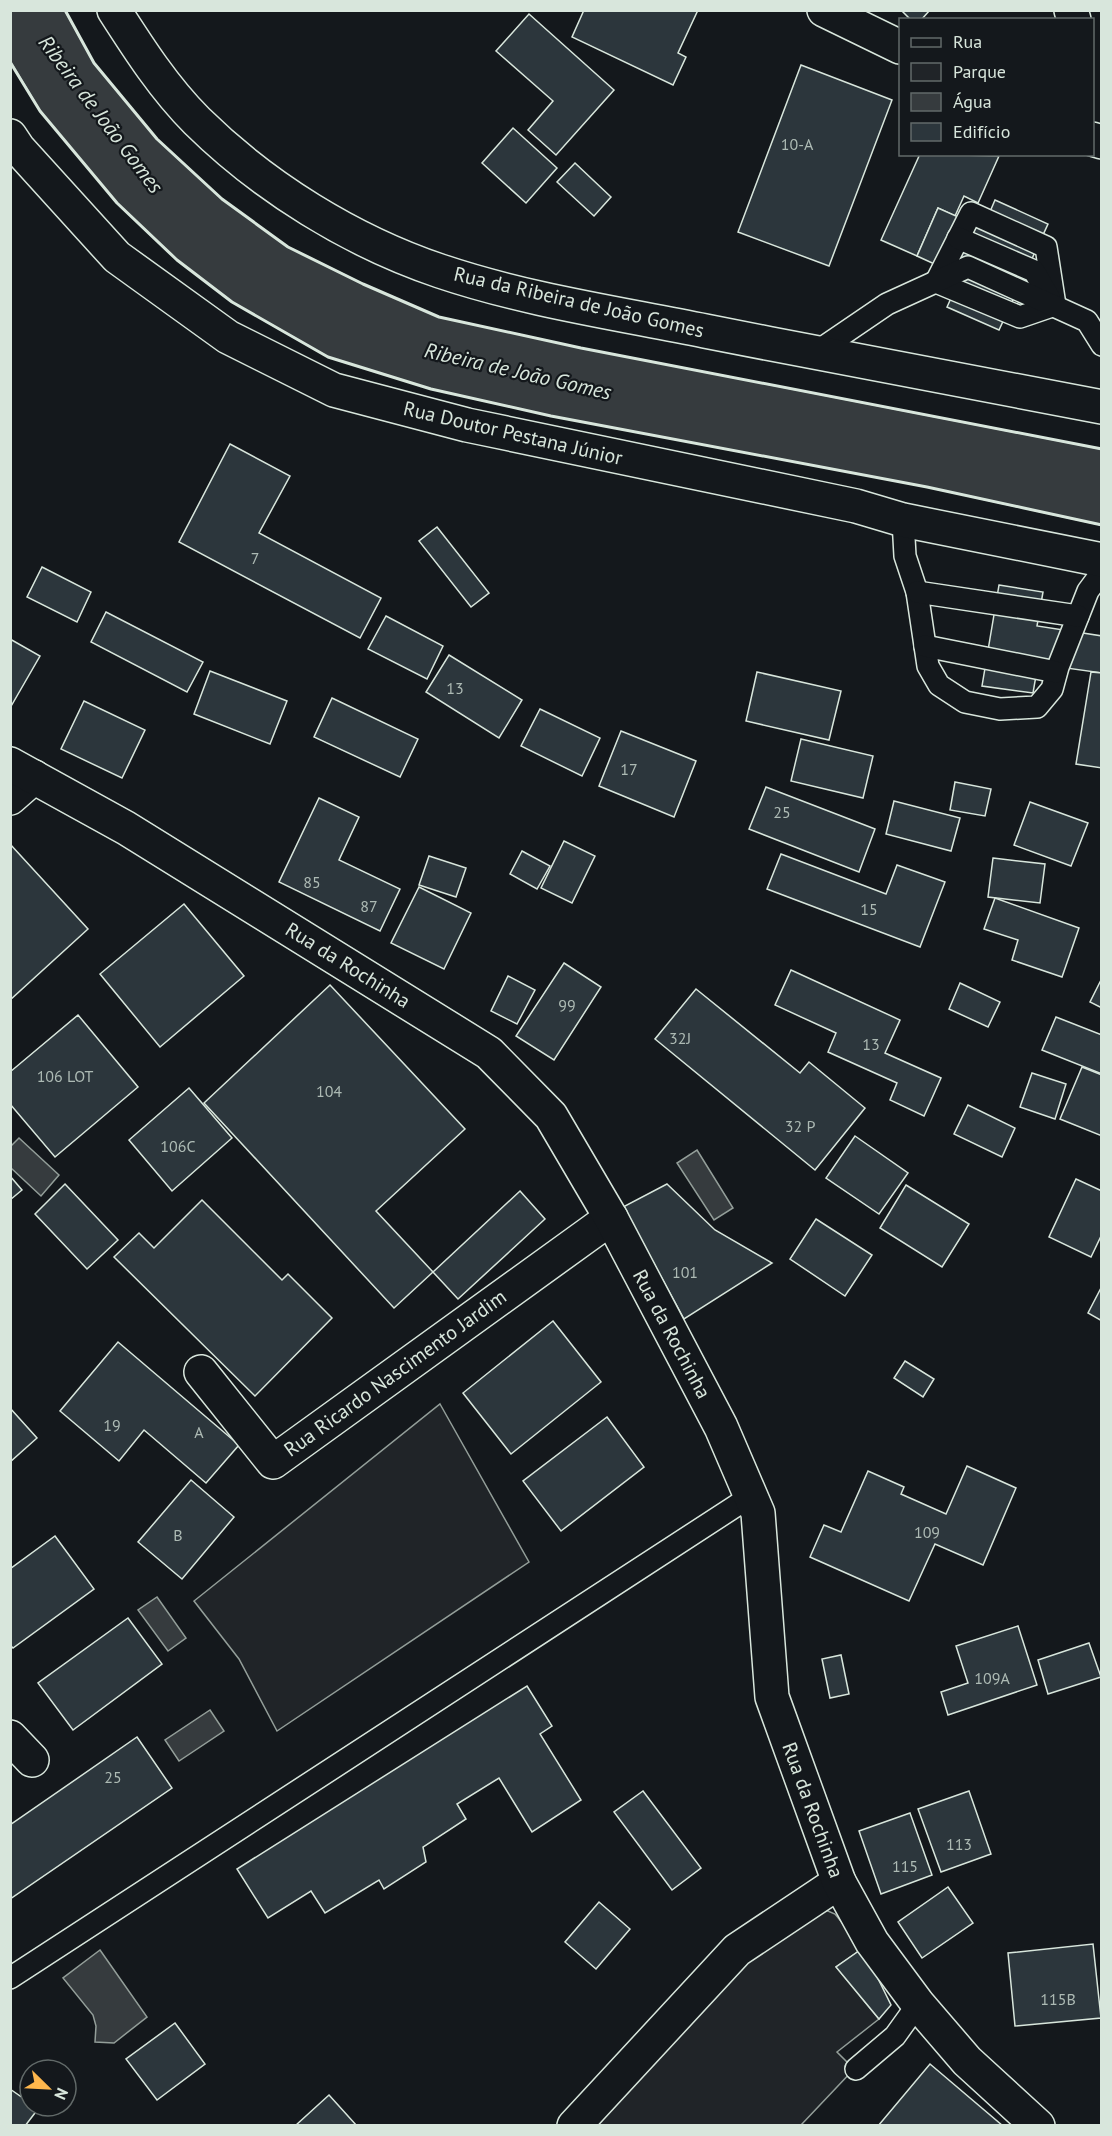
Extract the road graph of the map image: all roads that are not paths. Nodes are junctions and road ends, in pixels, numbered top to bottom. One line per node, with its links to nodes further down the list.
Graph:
1 (114, 10): 8 (street, Rua da Ribeira de João Gomes)
2 (824, 10): 3 (street)
3 (899, 47)
4 (10, 136): 10 (street, Rua Doutor Pestana Júnior)
5 (936, 282): 6 (lane); 6 (lane); 8 (lane)
6 (1055, 306): 7 (lane)
7 (1101, 345)
8 (815, 353): 9 (street, Rua da Ribeira de João Gomes)
9 (1101, 407)
10 (903, 520): 11 (street, Rua Doutor Pestana Júnior); 13 (lane)
11 (1101, 560)
12 (1101, 572): 14 (lane)
13 (917, 592): 14 (lane); 15 (lane)
14 (1078, 616): 16 (lane)
15 (925, 646): 16 (lane); 16 (lane)
16 (1056, 672)
17 (18, 779): 18 (street, Rua da Rochinha)
18 (611, 1218): 19 (street, Rua Ricardo Nascimento Jardim); 20 (street, Rua da Rochinha)
19 (201, 1372)
20 (751, 1496): 21 (street, Rua da Rochinha); 22 (lane)
21 (838, 1882): 23 (street, Rua da Rochinha); 25 (street)
22 (10, 1978)
23 (918, 2004): 24 (lane); 26 (street, Rua da Rochinha)
24 (856, 2069)
25 (574, 2126)
26 (1038, 2126)

